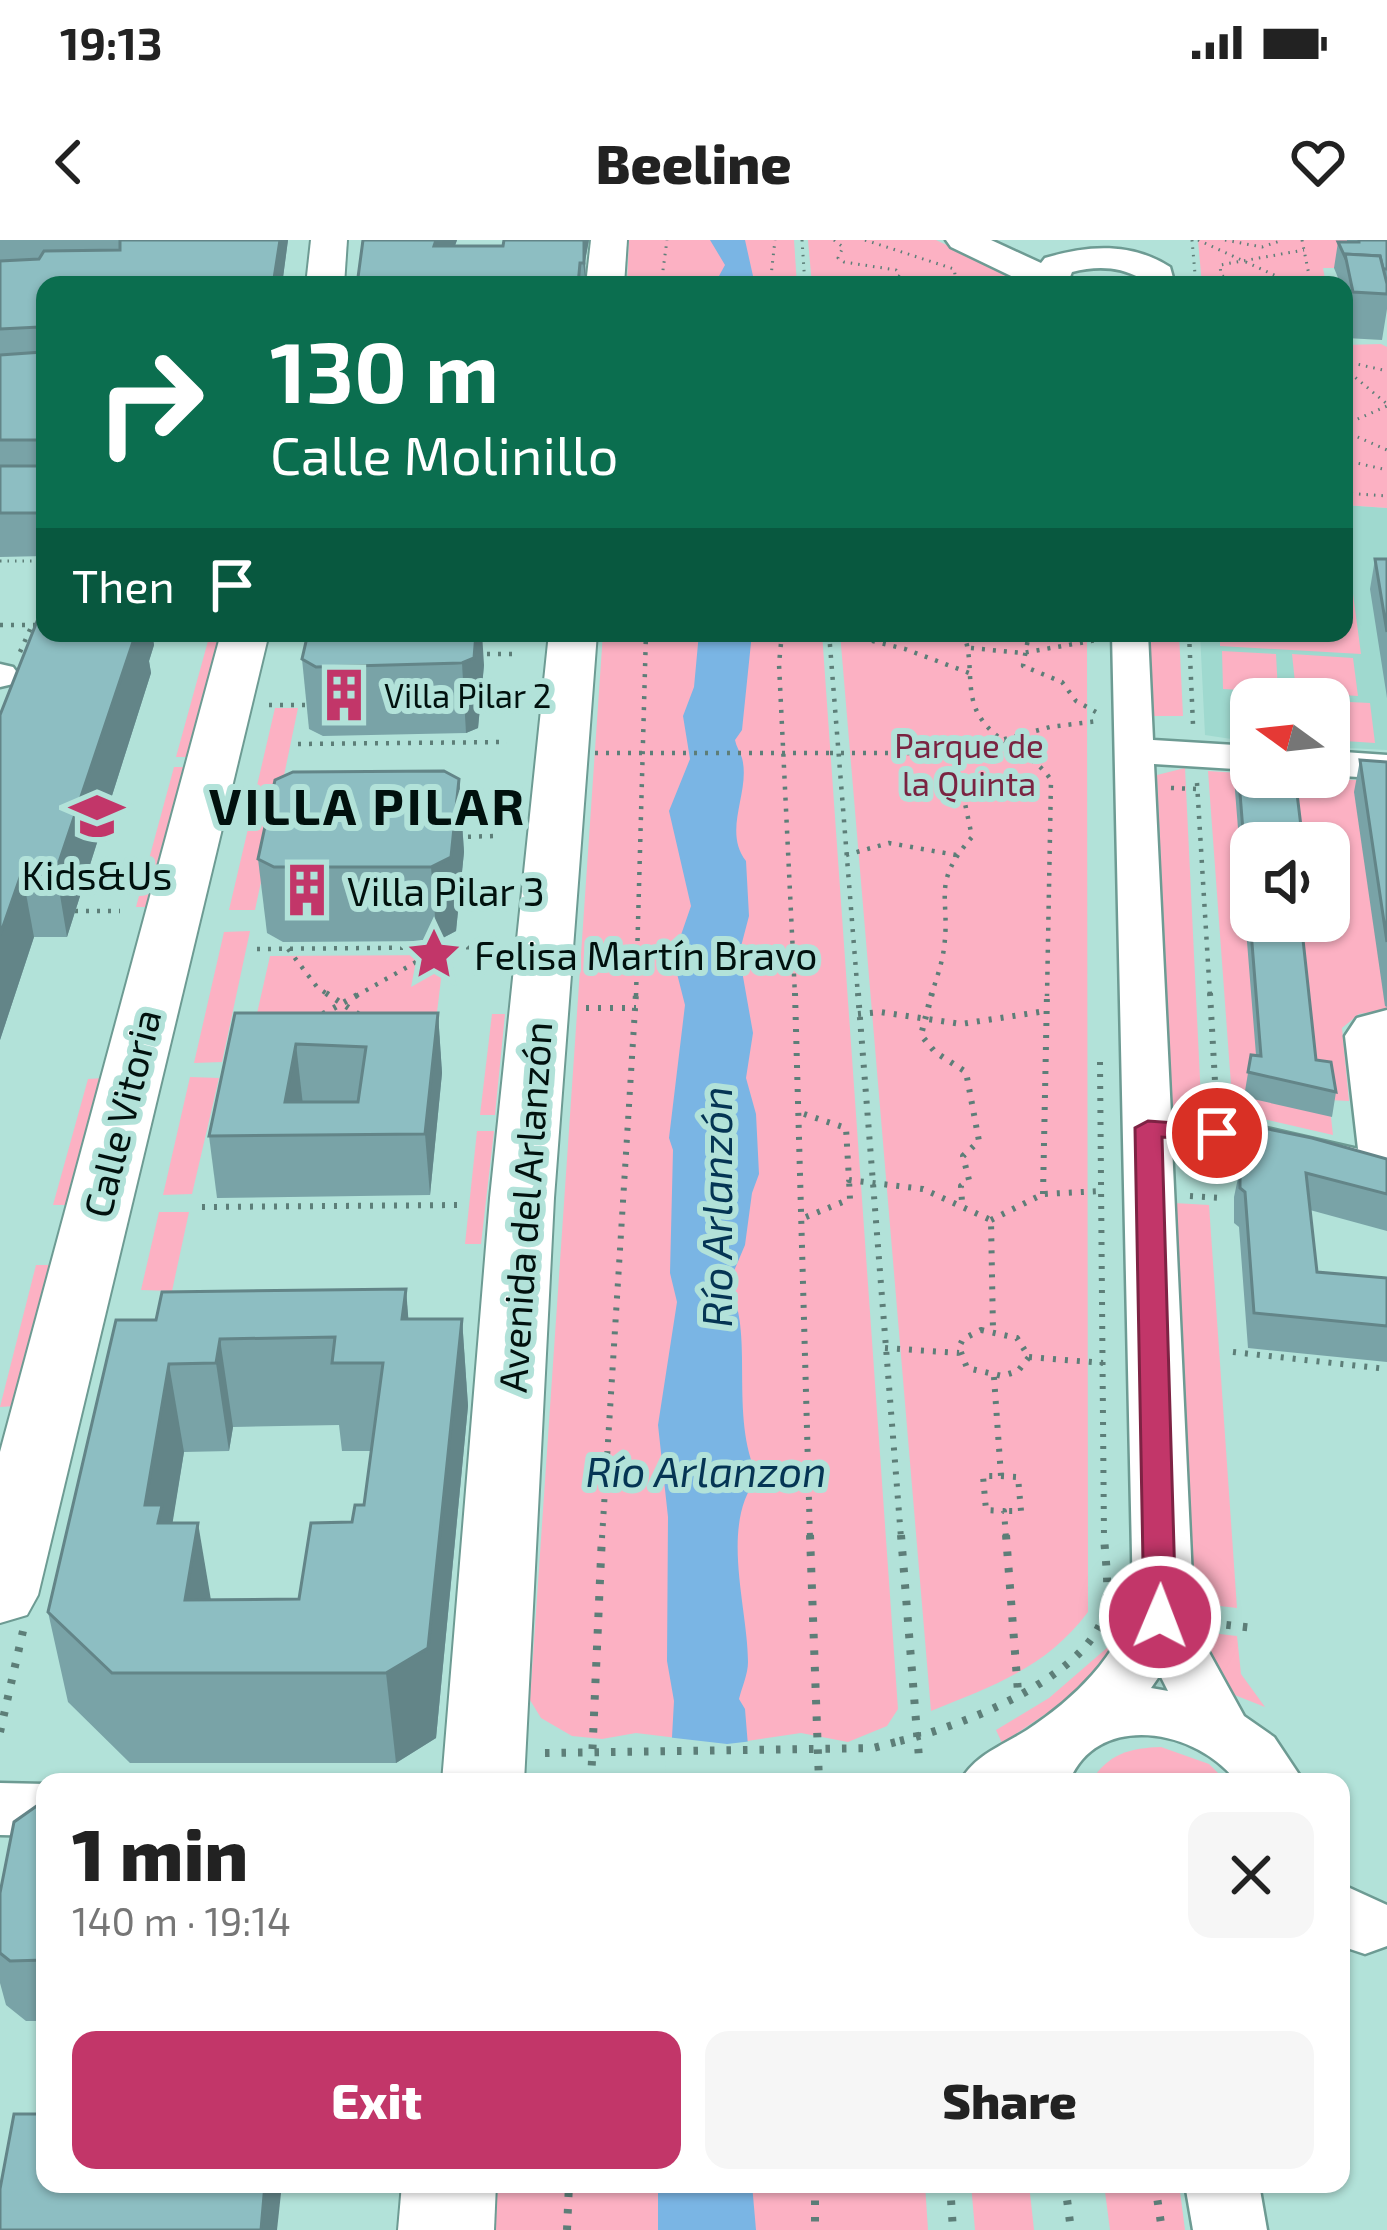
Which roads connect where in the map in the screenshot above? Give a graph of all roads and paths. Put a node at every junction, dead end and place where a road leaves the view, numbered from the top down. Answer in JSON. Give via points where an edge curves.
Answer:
{"nodes":[{"id":1,"x":329,"y":240,"type":"edge"},
{"id":2,"x":609,"y":240,"type":"edge"},
{"id":3,"x":667,"y":240,"type":"edge"},
{"id":4,"x":775,"y":240,"type":"edge"},
{"id":5,"x":802,"y":240,"type":"edge"},
{"id":6,"x":834,"y":240,"type":"edge"},
{"id":7,"x":865,"y":240,"type":"edge"},
{"id":8,"x":1122,"y":240,"type":"edge"},
{"id":9,"x":1195,"y":240,"type":"edge"},
{"id":10,"x":1226,"y":240,"type":"edge"},
{"id":11,"x":1283,"y":240,"type":"edge"},
{"id":12,"x":1303,"y":240,"type":"edge"},
{"id":13,"x":1208,"y":244,"type":"junction"},
{"id":14,"x":978,"y":247,"type":"edge"},
{"id":15,"x":1249,"y":247,"type":"junction"},
{"id":16,"x":1304,"y":250,"type":"junction"},
{"id":17,"x":1236,"y":257,"type":"junction"},
{"id":18,"x":1075,"y":264,"type":"edge"},
{"id":19,"x":326,"y":276,"type":"edge"},
{"id":20,"x":606,"y":276,"type":"edge"},
{"id":21,"x":663,"y":276,"type":"edge"},
{"id":22,"x":771,"y":276,"type":"edge"},
{"id":23,"x":804,"y":276,"type":"edge"},
{"id":24,"x":899,"y":276,"type":"edge"},
{"id":25,"x":955,"y":276,"type":"edge"},
{"id":26,"x":1153,"y":276,"type":"edge"},
{"id":27,"x":1196,"y":276,"type":"edge"},
{"id":28,"x":1226,"y":276,"type":"edge"},
{"id":29,"x":1277,"y":276,"type":"edge"},
{"id":30,"x":1309,"y":276,"type":"edge"},
{"id":31,"x":1353,"y":365,"type":"edge"},
{"id":32,"x":1387,"y":371,"type":"edge"},
{"id":33,"x":1353,"y":375,"type":"edge"},
{"id":34,"x":1357,"y":380,"type":"junction"},
{"id":35,"x":1353,"y":381,"type":"edge"},
{"id":36,"x":1387,"y":405,"type":"edge"},
{"id":37,"x":1353,"y":423,"type":"edge"},
{"id":38,"x":1353,"y":433,"type":"edge"},
{"id":39,"x":1387,"y":450,"type":"edge"},
{"id":40,"x":1353,"y":462,"type":"edge"},
{"id":41,"x":1387,"y":470,"type":"edge"},
{"id":42,"x":1353,"y":494,"type":"edge"},
{"id":43,"x":1387,"y":496,"type":"edge"},
{"id":44,"x":36,"y":561,"type":"edge"},
{"id":45,"x":0,"y":562,"type":"edge"},
{"id":46,"x":32,"y":625,"type":"junction"},
{"id":47,"x":36,"y":625,"type":"edge"},
{"id":48,"x":0,"y":626,"type":"edge"},
{"id":49,"x":26,"y":638,"type":"junction"},
{"id":50,"x":36,"y":638,"type":"edge"},
{"id":51,"x":243,"y":642,"type":"edge"},
{"id":52,"x":572,"y":642,"type":"edge"},
{"id":53,"x":646,"y":642,"type":"edge"},
{"id":54,"x":781,"y":642,"type":"edge"},
{"id":55,"x":829,"y":642,"type":"edge"},
{"id":56,"x":879,"y":642,"type":"edge"},
{"id":57,"x":967,"y":642,"type":"edge"},
{"id":58,"x":1027,"y":642,"type":"edge"},
{"id":59,"x":1075,"y":642,"type":"edge"},
{"id":60,"x":1105,"y":642,"type":"edge"},
{"id":61,"x":1108,"y":642,"type":"edge"},
{"id":62,"x":1189,"y":642,"type":"edge"},
{"id":63,"x":970,"y":648,"type":"junction"},
{"id":64,"x":1022,"y":653,"type":"junction"},
{"id":65,"x":472,"y":654,"type":"edge"},
{"id":66,"x":517,"y":654,"type":"dead end"},
{"id":67,"x":33,"y":655,"type":"edge"},
{"id":68,"x":1096,"y":663,"type":"dead end"},
{"id":69,"x":6,"y":668,"type":"edge"},
{"id":70,"x":973,"y":674,"type":"junction"},
{"id":71,"x":1096,"y":699,"type":"dead end"},
{"id":72,"x":268,"y":705,"type":"dead end"},
{"id":73,"x":306,"y":705,"type":"edge"},
{"id":74,"x":1096,"y":716,"type":"junction"},
{"id":75,"x":1193,"y":731,"type":"dead end"},
{"id":76,"x":1112,"y":738,"type":"junction"},
{"id":77,"x":1001,"y":740,"type":"junction"},
{"id":78,"x":507,"y":742,"type":"dead end"},
{"id":79,"x":298,"y":743,"type":"dead end"},
{"id":80,"x":962,"y":752,"type":"junction"},
{"id":81,"x":595,"y":753,"type":"dead end"},
{"id":82,"x":834,"y":754,"type":"junction"},
{"id":83,"x":1230,"y":755,"type":"edge"},
{"id":84,"x":1350,"y":764,"type":"edge"},
{"id":85,"x":1196,"y":766,"type":"dead end"},
{"id":86,"x":1387,"y":767,"type":"edge"},
{"id":87,"x":245,"y":809,"type":"dead end"},
{"id":88,"x":286,"y":809,"type":"edge"},
{"id":89,"x":496,"y":836,"type":"dead end"},
{"id":90,"x":452,"y":837,"type":"edge"},
{"id":91,"x":956,"y":855,"type":"junction"},
{"id":92,"x":846,"y":856,"type":"junction"},
{"id":93,"x":75,"y":911,"type":"dead end"},
{"id":94,"x":120,"y":911,"type":"dead end"},
{"id":95,"x":486,"y":947,"type":"dead end"},
{"id":96,"x":441,"y":948,"type":"junction"},
{"id":97,"x":257,"y":949,"type":"dead end"},
{"id":98,"x":287,"y":949,"type":"junction"},
{"id":99,"x":341,"y":1005,"type":"junction"},
{"id":100,"x":569,"y":1008,"type":"dead end"},
{"id":101,"x":637,"y":1009,"type":"junction"},
{"id":102,"x":1046,"y":1011,"type":"junction"},
{"id":103,"x":858,"y":1014,"type":"junction"},
{"id":104,"x":315,"y":1018,"type":"edge"},
{"id":105,"x":925,"y":1020,"type":"junction"},
{"id":106,"x":371,"y":1024,"type":"edge"},
{"id":107,"x":1387,"y":1024,"type":"edge"},
{"id":108,"x":1100,"y":1056,"type":"dead end"},
{"id":109,"x":802,"y":1114,"type":"junction"},
{"id":110,"x":1217,"y":1115,"type":"edge"},
{"id":111,"x":1148,"y":1128,"type":"junction"},
{"id":112,"x":1386,"y":1171,"type":"edge"},
{"id":113,"x":849,"y":1180,"type":"junction"},
{"id":114,"x":871,"y":1180,"type":"junction"},
{"id":115,"x":1101,"y":1190,"type":"junction"},
{"id":116,"x":1119,"y":1192,"type":"dead end"},
{"id":117,"x":1043,"y":1194,"type":"junction"},
{"id":118,"x":1171,"y":1195,"type":"dead end"},
{"id":119,"x":1222,"y":1198,"type":"dead end"},
{"id":120,"x":962,"y":1202,"type":"junction"},
{"id":121,"x":459,"y":1204,"type":"dead end"},
{"id":122,"x":202,"y":1207,"type":"dead end"},
{"id":123,"x":806,"y":1217,"type":"junction"},
{"id":124,"x":991,"y":1220,"type":"junction"},
{"id":125,"x":993,"y":1330,"type":"junction"},
{"id":126,"x":884,"y":1348,"type":"junction"},
{"id":127,"x":1233,"y":1352,"type":"dead end"},
{"id":128,"x":959,"y":1353,"type":"junction"},
{"id":129,"x":1029,"y":1357,"type":"junction"},
{"id":130,"x":1103,"y":1363,"type":"junction"},
{"id":131,"x":1387,"y":1369,"type":"edge"},
{"id":132,"x":994,"y":1377,"type":"junction"},
{"id":133,"x":1001,"y":1477,"type":"junction"},
{"id":134,"x":1004,"y":1511,"type":"junction"},
{"id":135,"x":0,"y":1595,"type":"edge"},
{"id":136,"x":1187,"y":1620,"type":"junction"},
{"id":137,"x":1254,"y":1628,"type":"dead end"},
{"id":138,"x":1018,"y":1692,"type":"junction"},
{"id":139,"x":1220,"y":1730,"type":"junction"},
{"id":140,"x":917,"y":1738,"type":"junction"},
{"id":141,"x":1059,"y":1750,"type":"edge"},
{"id":142,"x":544,"y":1753,"type":"dead end"},
{"id":143,"x":919,"y":1758,"type":"dead end"},
{"id":144,"x":484,"y":1773,"type":"edge"},
{"id":145,"x":591,"y":1773,"type":"edge"},
{"id":146,"x":819,"y":1773,"type":"edge"},
{"id":147,"x":1011,"y":1773,"type":"edge"},
{"id":148,"x":1265,"y":1773,"type":"edge"},
{"id":149,"x":0,"y":1809,"type":"edge"},
{"id":150,"x":36,"y":1810,"type":"edge"},
{"id":151,"x":448,"y":2193,"type":"edge"},
{"id":152,"x":569,"y":2193,"type":"edge"},
{"id":153,"x":815,"y":2193,"type":"edge"},
{"id":154,"x":951,"y":2193,"type":"edge"},
{"id":155,"x":1066,"y":2193,"type":"edge"},
{"id":156,"x":1156,"y":2193,"type":"edge"},
{"id":157,"x":1224,"y":2193,"type":"edge"},
{"id":158,"x":446,"y":2230,"type":"edge"},
{"id":159,"x":567,"y":2230,"type":"edge"},
{"id":160,"x":815,"y":2230,"type":"edge"},
{"id":161,"x":953,"y":2230,"type":"edge"},
{"id":162,"x":1071,"y":2230,"type":"edge"},
{"id":163,"x":1162,"y":2230,"type":"edge"},
{"id":164,"x":1230,"y":2230,"type":"edge"}],
"edges":[{"from":1,"to":19,"type":"highway"},
{"from":2,"to":20,"type":"highway"},
{"from":3,"to":21,"type":"path"},
{"from":4,"to":22,"type":"path"},
{"from":5,"to":23,"type":"path"},
{"from":6,"to":24,"type":"path","via":[[844,262]]},
{"from":7,"to":25,"type":"path","via":[[954,269]]},
{"from":8,"to":26,"type":"main road"},
{"from":9,"to":13,"type":"path"},
{"from":9,"to":27,"type":"path"},
{"from":10,"to":13,"type":"path"},
{"from":10,"to":15,"type":"path"},
{"from":11,"to":15,"type":"path"},
{"from":12,"to":16,"type":"path"},
{"from":13,"to":17,"type":"path"},
{"from":14,"to":18,"type":"main road"},
{"from":15,"to":17,"type":"path"},
{"from":16,"to":17,"type":"path"},
{"from":16,"to":30,"type":"path"},
{"from":17,"to":28,"type":"path","via":[[1219,270]]},
{"from":17,"to":29,"type":"path"},
{"from":18,"to":26,"type":"main road","via":[[1120,259]]},
{"from":31,"to":32,"type":"path"},
{"from":33,"to":34,"type":"path"},
{"from":34,"to":35,"type":"path"},
{"from":34,"to":36,"type":"path"},
{"from":36,"to":37,"type":"path"},
{"from":38,"to":39,"type":"path"},
{"from":40,"to":41,"type":"path"},
{"from":42,"to":43,"type":"path"},
{"from":44,"to":45,"type":"path"},
{"from":46,"to":47,"type":"path"},
{"from":46,"to":48,"type":"path"},
{"from":46,"to":49,"type":"path"},
{"from":49,"to":50,"type":"path"},
{"from":49,"to":69,"type":"path"},
{"from":51,"to":135,"type":"highway","name":"Calle Vitoria"},
{"from":52,"to":144,"type":"highway","name":"Avenida del Arlanzón","via":[[522,1198]]},
{"from":53,"to":101,"type":"path"},
{"from":54,"to":109,"type":"path"},
{"from":55,"to":82,"type":"path"},
{"from":56,"to":70,"type":"path"},
{"from":57,"to":63,"type":"path"},
{"from":58,"to":64,"type":"path"},
{"from":59,"to":64,"type":"path"},
{"from":60,"to":68,"type":"path"},
{"from":61,"to":76,"type":"street"},
{"from":62,"to":75,"type":"path"},
{"from":63,"to":64,"type":"path"},
{"from":63,"to":70,"type":"path"},
{"from":64,"to":74,"type":"path","via":[[1023,666],[1052,674]]},
{"from":65,"to":66,"type":"path"},
{"from":67,"to":69,"type":"path"},
{"from":70,"to":77,"type":"path","via":[[975,709]]},
{"from":71,"to":74,"type":"path"},
{"from":72,"to":73,"type":"path"},
{"from":74,"to":76,"type":"path"},
{"from":74,"to":76,"type":"path"},
{"from":74,"to":77,"type":"path"},
{"from":76,"to":83,"type":"street"},
{"from":76,"to":111,"type":"street"},
{"from":77,"to":80,"type":"path"},
{"from":77,"to":102,"type":"path","via":[[1043,764],[1052,780]]},
{"from":78,"to":79,"type":"path"},
{"from":80,"to":82,"type":"path"},
{"from":80,"to":91,"type":"path","via":[[957,765],[972,837]]},
{"from":81,"to":82,"type":"path","bridge":true},
{"from":82,"to":92,"type":"path"},
{"from":84,"to":86,"type":"street"},
{"from":85,"to":110,"type":"path"},
{"from":87,"to":88,"type":"path"},
{"from":89,"to":90,"type":"path"},
{"from":91,"to":92,"type":"path","via":[[889,843]]},
{"from":91,"to":105,"type":"path","via":[[941,892],[945,945]]},
{"from":92,"to":103,"type":"path"},
{"from":93,"to":94,"type":"path"},
{"from":95,"to":96,"type":"path"},
{"from":96,"to":98,"type":"path"},
{"from":96,"to":99,"type":"path"},
{"from":97,"to":98,"type":"path"},
{"from":98,"to":99,"type":"path"},
{"from":99,"to":104,"type":"path"},
{"from":99,"to":106,"type":"path"},
{"from":100,"to":101,"type":"path"},
{"from":101,"to":145,"type":"path"},
{"from":102,"to":105,"type":"path","via":[[975,1023]]},
{"from":102,"to":117,"type":"path"},
{"from":103,"to":105,"type":"path"},
{"from":103,"to":114,"type":"path"},
{"from":105,"to":120,"type":"path","via":[[921,1035],[966,1072],[974,1111],[979,1141],[963,1156],[969,1180]]},
{"from":107,"to":112,"type":"street","via":[[1368,1036]]},
{"from":108,"to":115,"type":"path"},
{"from":109,"to":113,"type":"path","via":[[846,1128]]},
{"from":109,"to":123,"type":"path"},
{"from":111,"to":112,"type":"street","via":[[1231,1135]]},
{"from":111,"to":136,"type":"street"},
{"from":113,"to":114,"type":"path"},
{"from":113,"to":123,"type":"path","via":[[850,1199]]},
{"from":114,"to":120,"type":"path","via":[[934,1189]]},
{"from":114,"to":126,"type":"path"},
{"from":115,"to":116,"type":"path"},
{"from":115,"to":117,"type":"path"},
{"from":115,"to":130,"type":"path"},
{"from":117,"to":124,"type":"path"},
{"from":118,"to":119,"type":"path"},
{"from":120,"to":124,"type":"path"},
{"from":121,"to":122,"type":"path"},
{"from":123,"to":146,"type":"path"},
{"from":124,"to":125,"type":"path"},
{"from":125,"to":128,"type":"path","via":[[963,1339]]},
{"from":125,"to":129,"type":"path","via":[[1016,1336]]},
{"from":126,"to":128,"type":"path"},
{"from":126,"to":140,"type":"path"},
{"from":127,"to":131,"type":"path"},
{"from":128,"to":132,"type":"path","via":[[968,1368]]},
{"from":129,"to":130,"type":"path"},
{"from":129,"to":132,"type":"path","via":[[1018,1371]]},
{"from":130,"to":138,"type":"path","via":[[1105,1611],[1086,1644]]},
{"from":132,"to":133,"type":"path"},
{"from":133,"to":134,"type":"path","via":[[1018,1477],[1021,1511]]},
{"from":133,"to":134,"type":"path","via":[[983,1476],[986,1510]]},
{"from":134,"to":138,"type":"path"},
{"from":136,"to":137,"type":"path"},
{"from":136,"to":139,"type":"street"},
{"from":136,"to":141,"type":"street","via":[[1135,1663]]},
{"from":138,"to":140,"type":"path"},
{"from":139,"to":141,"type":"street","via":[[1186,1716],[1116,1712]]},
{"from":139,"to":148,"type":"street"},
{"from":140,"to":142,"type":"path","bridge":true,"via":[[873,1748]]},
{"from":140,"to":143,"type":"path"},
{"from":141,"to":147,"type":"street"},
{"from":149,"to":150,"type":"street"},
{"from":151,"to":158,"type":"highway"},
{"from":152,"to":159,"type":"path"},
{"from":153,"to":160,"type":"path"},
{"from":154,"to":161,"type":"path"},
{"from":155,"to":162,"type":"path"},
{"from":156,"to":163,"type":"path"},
{"from":157,"to":164,"type":"street"}]}
